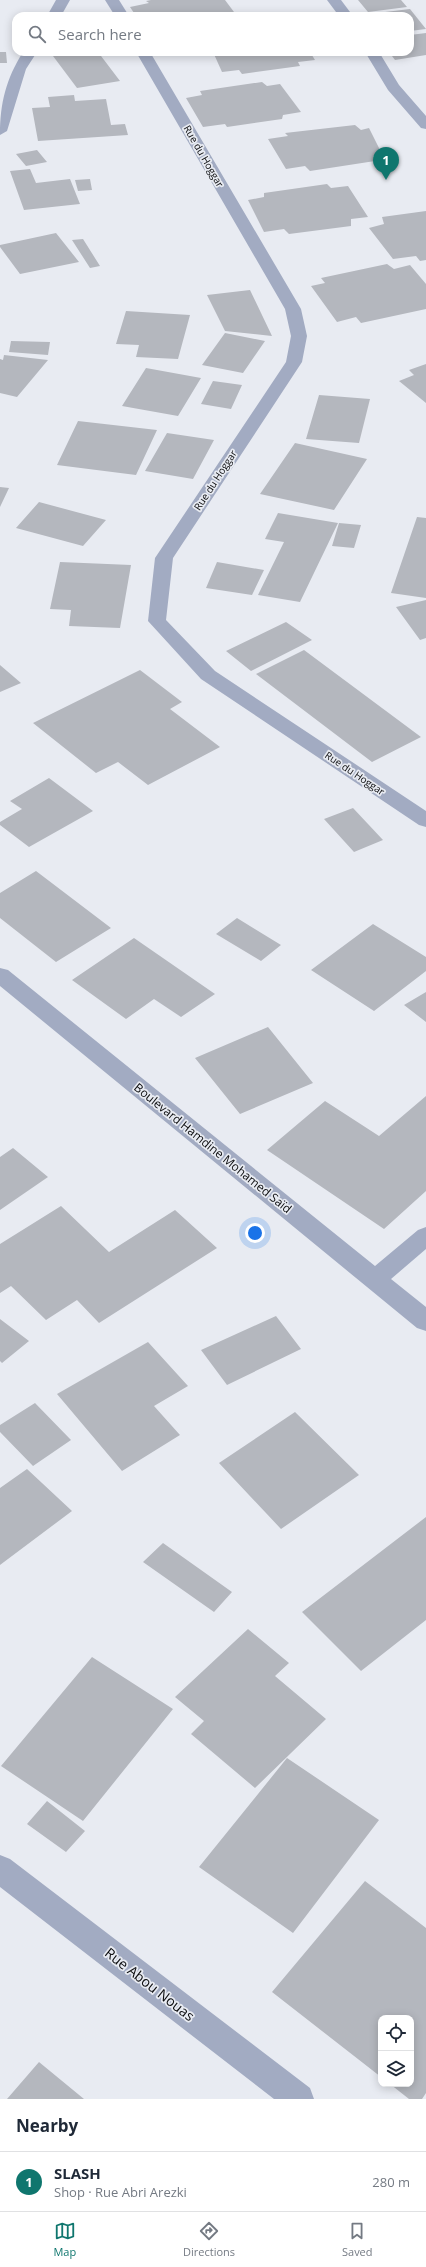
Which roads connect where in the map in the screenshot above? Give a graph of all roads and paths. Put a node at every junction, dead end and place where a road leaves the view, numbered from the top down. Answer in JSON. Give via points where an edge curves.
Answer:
{"nodes":[{"id":1,"x":63,"y":0,"type":"edge"},
{"id":2,"x":112,"y":0,"type":"edge"},
{"id":3,"x":334,"y":0,"type":"edge"},
{"id":4,"x":56,"y":12,"type":"edge"},
{"id":5,"x":120,"y":12,"type":"edge"},
{"id":6,"x":343,"y":12,"type":"edge"},
{"id":7,"x":27,"y":56,"type":"edge"},
{"id":8,"x":145,"y":56,"type":"edge"},
{"id":9,"x":375,"y":56,"type":"edge"},
{"id":10,"x":426,"y":125,"type":"edge"},
{"id":11,"x":0,"y":131,"type":"edge"},
{"id":12,"x":426,"y":820,"type":"edge"},
{"id":13,"x":0,"y":975,"type":"edge"},
{"id":14,"x":426,"y":1236,"type":"edge"},
{"id":15,"x":374,"y":1279,"type":"junction"},
{"id":16,"x":426,"y":1321,"type":"edge"},
{"id":17,"x":0,"y":1869,"type":"edge"},
{"id":18,"x":299,"y":2099,"type":"edge"}],
"edges":[{"from":1,"to":4,"type":"street"},
{"from":2,"to":5,"type":"street"},
{"from":3,"to":6,"type":"street"},
{"from":7,"to":11,"type":"street","via":[[19,69]]},
{"from":8,"to":12,"type":"street","name":"Rue du Hoggar","via":[[293,309],[299,336],[294,362],[164,558],[157,621],[208,675]]},
{"from":9,"to":10,"type":"street","via":[[394,87]]},
{"from":13,"to":15,"type":"street","name":"Boulevard Hamdine Mohamed Saïd"},
{"from":14,"to":15,"type":"street"},
{"from":15,"to":16,"type":"street","name":"Boulevard Hamdine Mohamed Saïd"},
{"from":17,"to":18,"type":"street","name":"Rue Abou Nouas"}]}
